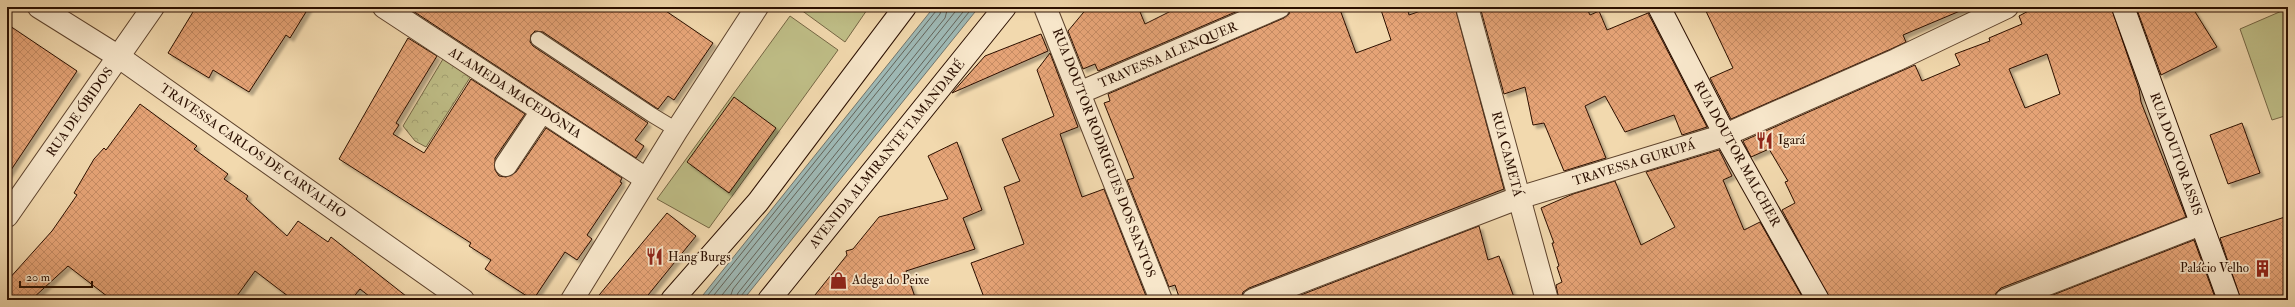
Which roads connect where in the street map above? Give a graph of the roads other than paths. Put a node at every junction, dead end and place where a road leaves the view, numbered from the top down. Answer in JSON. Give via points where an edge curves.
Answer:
{"nodes":[{"id":1,"x":39,"y":7,"type":"edge"},
{"id":2,"x":153,"y":7,"type":"edge"},
{"id":3,"x":384,"y":7,"type":"edge"},
{"id":4,"x":904,"y":7,"type":"edge"},
{"id":5,"x":1005,"y":7,"type":"edge"},
{"id":6,"x":1045,"y":7,"type":"edge"},
{"id":7,"x":1278,"y":7,"type":"edge"},
{"id":8,"x":1467,"y":7,"type":"edge"},
{"id":9,"x":1659,"y":7,"type":"edge"},
{"id":10,"x":2008,"y":7,"type":"edge"},
{"id":11,"x":2123,"y":7,"type":"edge"},
{"id":12,"x":749,"y":10,"type":"edge"},
{"id":13,"x":538,"y":39,"type":"dead end"},
{"id":14,"x":119,"y":57,"type":"junction"},
{"id":15,"x":1079,"y":93,"type":"junction"},
{"id":16,"x":542,"y":111,"type":"junction"},
{"id":17,"x":677,"y":130,"type":"junction"},
{"id":18,"x":1726,"y":135,"type":"junction"},
{"id":19,"x":506,"y":165,"type":"dead end"},
{"id":20,"x":646,"y":179,"type":"junction"},
{"id":21,"x":1518,"y":198,"type":"junction"},
{"id":22,"x":7,"y":216,"type":"edge"},
{"id":23,"x":2201,"y":224,"type":"junction"},
{"id":24,"x":463,"y":300,"type":"edge"},
{"id":25,"x":572,"y":300,"type":"edge"},
{"id":26,"x":672,"y":300,"type":"edge"},
{"id":27,"x":769,"y":300,"type":"edge"},
{"id":28,"x":1161,"y":300,"type":"edge"},
{"id":29,"x":1253,"y":300,"type":"edge"},
{"id":30,"x":1547,"y":300,"type":"edge"},
{"id":31,"x":1818,"y":300,"type":"edge"},
{"id":32,"x":2006,"y":300,"type":"edge"},
{"id":33,"x":2230,"y":300,"type":"edge"}],
"edges":[{"from":1,"to":14,"type":"street","name":"TRAVESSA CARLOS DE CARVALHO"},
{"from":2,"to":14,"type":"street","name":"RUA DE ÓBIDOS"},
{"from":3,"to":16,"type":"street","name":"ALAMEDA MACEDÔNIA"},
{"from":4,"to":26,"type":"street","via":[[758,202]]},
{"from":5,"to":27,"type":"street","name":"AVENIDA ALMIRANTE TAMANDARÉ"},
{"from":6,"to":15,"type":"street","name":"RUA DOUTOR RODRIGUES DOS SANTOS"},
{"from":7,"to":15,"type":"street","name":"TRAVESSA ALENQUER"},
{"from":8,"to":21,"type":"street","name":"RUA CAMETÁ"},
{"from":9,"to":18,"type":"street","name":"RUA DOUTOR MALCHER"},
{"from":10,"to":18,"type":"street","name":"TRAVESSA GURUPÁ"},
{"from":11,"to":23,"type":"street","name":"RUA DOUTOR ASSIS"},
{"from":12,"to":17,"type":"street"},
{"from":13,"to":17,"type":"lane"},
{"from":14,"to":22,"type":"street","name":"RUA DE ÓBIDOS"},
{"from":14,"to":24,"type":"street","name":"TRAVESSA CARLOS DE CARVALHO"},
{"from":15,"to":28,"type":"street","name":"RUA DOUTOR RODRIGUES DOS SANTOS"},
{"from":16,"to":19,"type":"street"},
{"from":16,"to":20,"type":"street","name":"ALAMEDA MACEDÔNIA"},
{"from":17,"to":20,"type":"street"},
{"from":18,"to":21,"type":"street","name":"TRAVESSA GURUPÁ"},
{"from":18,"to":31,"type":"street","name":"RUA DOUTOR MALCHER"},
{"from":20,"to":25,"type":"street"},
{"from":21,"to":29,"type":"street","name":"TRAVESSA GURUPÁ"},
{"from":21,"to":30,"type":"street","name":"RUA CAMETÁ"},
{"from":23,"to":32,"type":"street"},
{"from":23,"to":33,"type":"street","name":"RUA DOUTOR ASSIS"}]}
